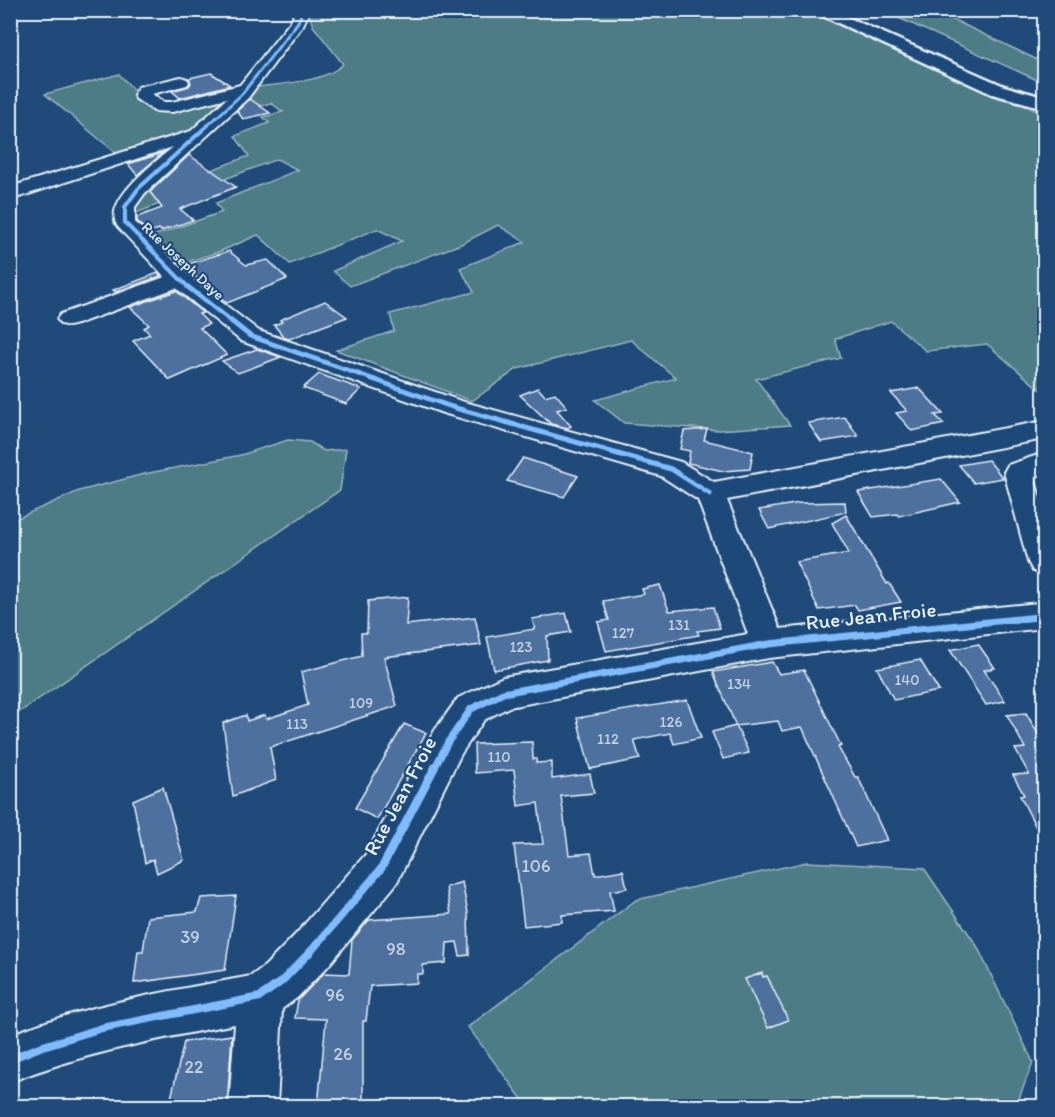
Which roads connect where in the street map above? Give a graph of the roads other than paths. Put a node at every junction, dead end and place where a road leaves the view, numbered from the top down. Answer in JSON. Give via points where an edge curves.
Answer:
{"nodes":[{"id":1,"x":303,"y":10,"type":"edge"},
{"id":2,"x":817,"y":10,"type":"edge"},
{"id":3,"x":843,"y":10,"type":"edge"},
{"id":4,"x":1013,"y":78,"type":"dead end"},
{"id":5,"x":181,"y":82,"type":"dead end"},
{"id":6,"x":246,"y":89,"type":"junction"},
{"id":7,"x":1042,"y":99,"type":"edge"},
{"id":8,"x":201,"y":132,"type":"junction"},
{"id":9,"x":10,"y":194,"type":"edge"},
{"id":10,"x":180,"y":279,"type":"junction"},
{"id":11,"x":69,"y":318,"type":"dead end"},
{"id":12,"x":1044,"y":430,"type":"edge"},
{"id":13,"x":1044,"y":463,"type":"edge"},
{"id":14,"x":710,"y":494,"type":"junction"},
{"id":15,"x":1044,"y":562,"type":"edge"},
{"id":16,"x":1042,"y":620,"type":"edge"},
{"id":17,"x":769,"y":644,"type":"junction"},
{"id":18,"x":260,"y":997,"type":"junction"},
{"id":19,"x":10,"y":1059,"type":"edge"},
{"id":20,"x":253,"y":1107,"type":"edge"}],
"edges":[{"from":1,"to":6,"type":"street","name":"Rue Joseph Daye"},
{"from":2,"to":7,"type":"highway","via":[[998,90]]},
{"from":3,"to":7,"type":"highway"},
{"from":4,"to":7,"type":"highway"},
{"from":5,"to":6,"type":"street","via":[[144,91],[142,95],[160,107],[172,107]]},
{"from":6,"to":8,"type":"street","name":"Rue Joseph Daye"},
{"from":8,"to":9,"type":"street"},
{"from":8,"to":10,"type":"street","name":"Rue Joseph Daye","via":[[138,189],[125,207],[125,223]]},
{"from":10,"to":11,"type":"street"},
{"from":10,"to":14,"type":"street","name":"Rue Joseph Daye","via":[[250,336],[452,407],[671,470]]},
{"from":12,"to":14,"type":"street"},
{"from":13,"to":15,"type":"street","via":[[1018,472]]},
{"from":14,"to":17,"type":"street"},
{"from":16,"to":17,"type":"street","name":"Rue Jean Froie"},
{"from":17,"to":18,"type":"street","name":"Rue Jean Froie","via":[[503,693],[471,709],[448,742],[381,869],[312,950]]},
{"from":18,"to":19,"type":"street","name":"Rue Jean Froie","via":[[92,1030],[46,1043]]},
{"from":18,"to":20,"type":"street"}]}
